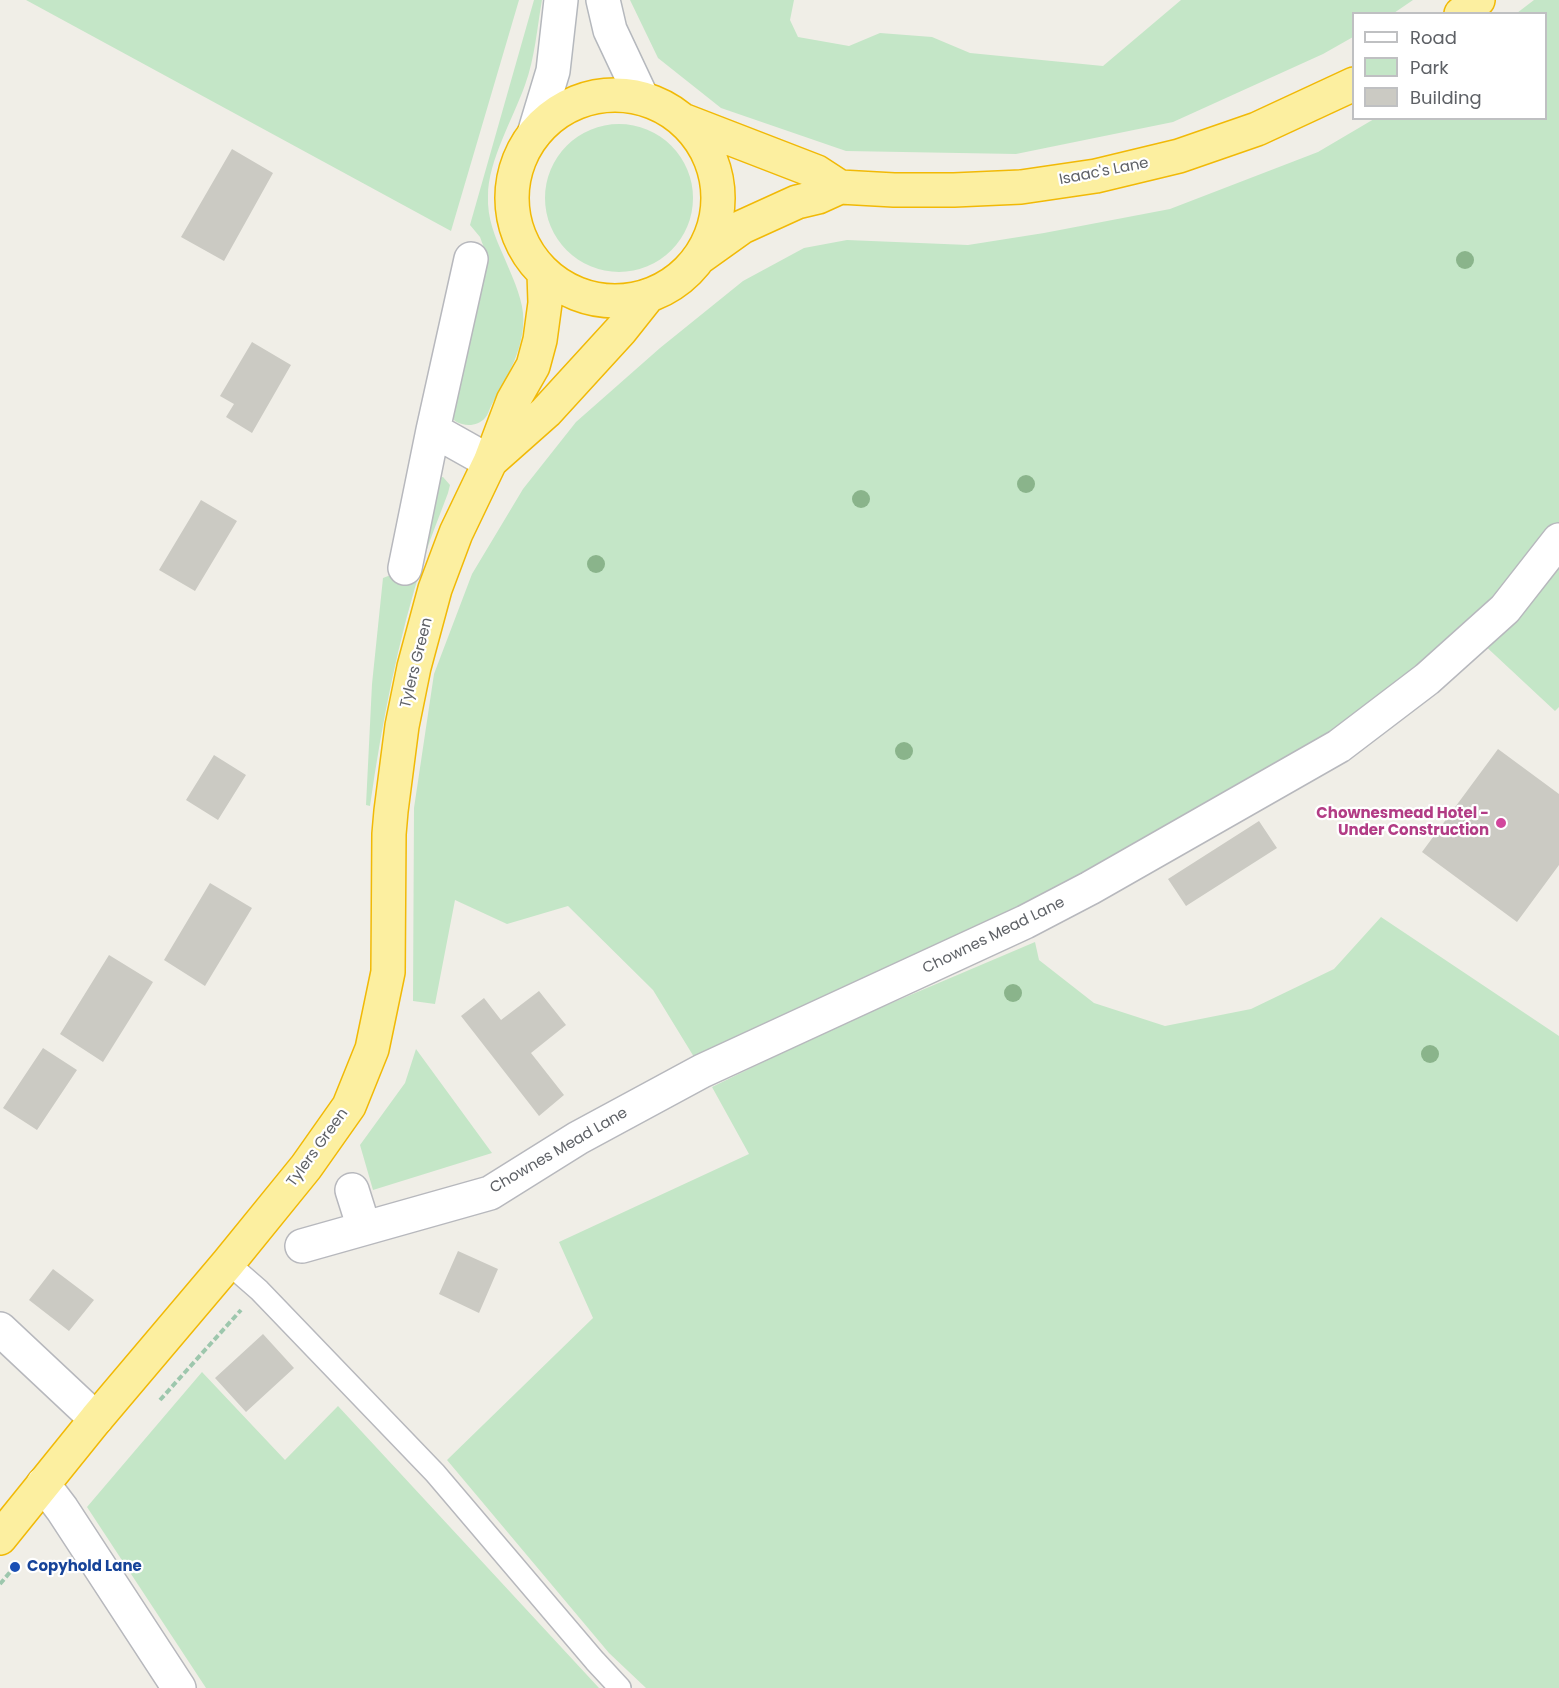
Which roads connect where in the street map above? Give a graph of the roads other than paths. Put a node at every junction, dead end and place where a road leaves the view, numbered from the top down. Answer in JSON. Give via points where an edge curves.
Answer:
{"nodes":[{"id":1,"x":561,"y":0,"type":"edge"},
{"id":2,"x":603,"y":0,"type":"edge"},
{"id":3,"x":1478,"y":0,"type":"edge"},
{"id":4,"x":1463,"y":12,"type":"edge"},
{"id":5,"x":1352,"y":84,"type":"edge"},
{"id":6,"x":642,"y":98,"type":"junction"},
{"id":7,"x":683,"y":121,"type":"junction"},
{"id":8,"x":534,"y":134,"type":"junction"},
{"id":9,"x":840,"y":187,"type":"junction"},
{"id":10,"x":700,"y":257,"type":"junction"},
{"id":11,"x":471,"y":259,"type":"dead end"},
{"id":12,"x":544,"y":273,"type":"junction"},
{"id":13,"x":648,"y":296,"type":"junction"},
{"id":14,"x":433,"y":430,"type":"junction"},
{"id":15,"x":490,"y":462,"type":"junction"},
{"id":16,"x":1559,"y":540,"type":"edge"},
{"id":17,"x":405,"y":568,"type":"dead end"},
{"id":18,"x":352,"y":1190,"type":"dead end"},
{"id":19,"x":364,"y":1227,"type":"junction"},
{"id":20,"x":302,"y":1246,"type":"dead end"},
{"id":21,"x":228,"y":1263,"type":"junction"},
{"id":22,"x":0,"y":1329,"type":"edge"},
{"id":23,"x":96,"y":1419,"type":"junction"},
{"id":24,"x":43,"y":1484,"type":"junction"},
{"id":25,"x":0,"y":1538,"type":"edge"},
{"id":26,"x":178,"y":1688,"type":"edge"},
{"id":27,"x":620,"y":1688,"type":"edge"}],
"edges":[{"from":1,"to":8,"type":"street","via":[[553,71]]},
{"from":2,"to":6,"type":"street","via":[[610,30]]},
{"from":3,"to":4,"type":"highway"},
{"from":5,"to":9,"type":"highway","name":"Isaac's Lane","via":[[1257,129],[1179,156],[1096,176],[1022,187],[954,190]]},
{"from":6,"to":7,"type":"highway"},
{"from":6,"to":8,"type":"highway","via":[[612,95],[582,100],[556,114]]},
{"from":7,"to":9,"type":"highway","name":"Isaac's Lane","via":[[818,172]]},
{"from":7,"to":10,"type":"highway","via":[[703,143],[714,171],[718,201],[713,230]]},
{"from":8,"to":12,"type":"highway","via":[[519,161],[512,190],[514,221],[525,249]]},
{"from":9,"to":10,"type":"highway","name":"Isaac's Lane","via":[[742,227]]},
{"from":10,"to":13,"type":"highway","via":[[685,274]]},
{"from":11,"to":14,"type":"street"},
{"from":12,"to":13,"type":"highway","via":[[567,289],[593,299],[620,301]]},
{"from":12,"to":15,"type":"highway","name":"Tylers Green","via":[[545,303],[538,349]]},
{"from":13,"to":15,"type":"highway","name":"Tylers Green","via":[[546,412]]},
{"from":14,"to":15,"type":"street"},
{"from":14,"to":17,"type":"street"},
{"from":15,"to":21,"type":"highway","name":"Tylers Green","via":[[435,589],[402,726],[389,834],[388,972],[372,1049],[349,1106],[306,1167]]},
{"from":16,"to":19,"type":"street","name":"Chownes Mead Lane","via":[[1505,609],[1427,679],[1339,746],[1090,888],[702,1071],[578,1138],[490,1193]]},
{"from":18,"to":19,"type":"street"},
{"from":19,"to":20,"type":"street","name":"Chownes Mead Lane"},
{"from":21,"to":23,"type":"highway","name":"Tylers Green"},
{"from":21,"to":27,"type":"lane","via":[[259,1290],[435,1473]]},
{"from":22,"to":23,"type":"street"},
{"from":23,"to":24,"type":"highway","name":"Tylers Green"},
{"from":24,"to":25,"type":"highway","name":"Tylers Green"},
{"from":24,"to":26,"type":"street"}]}
